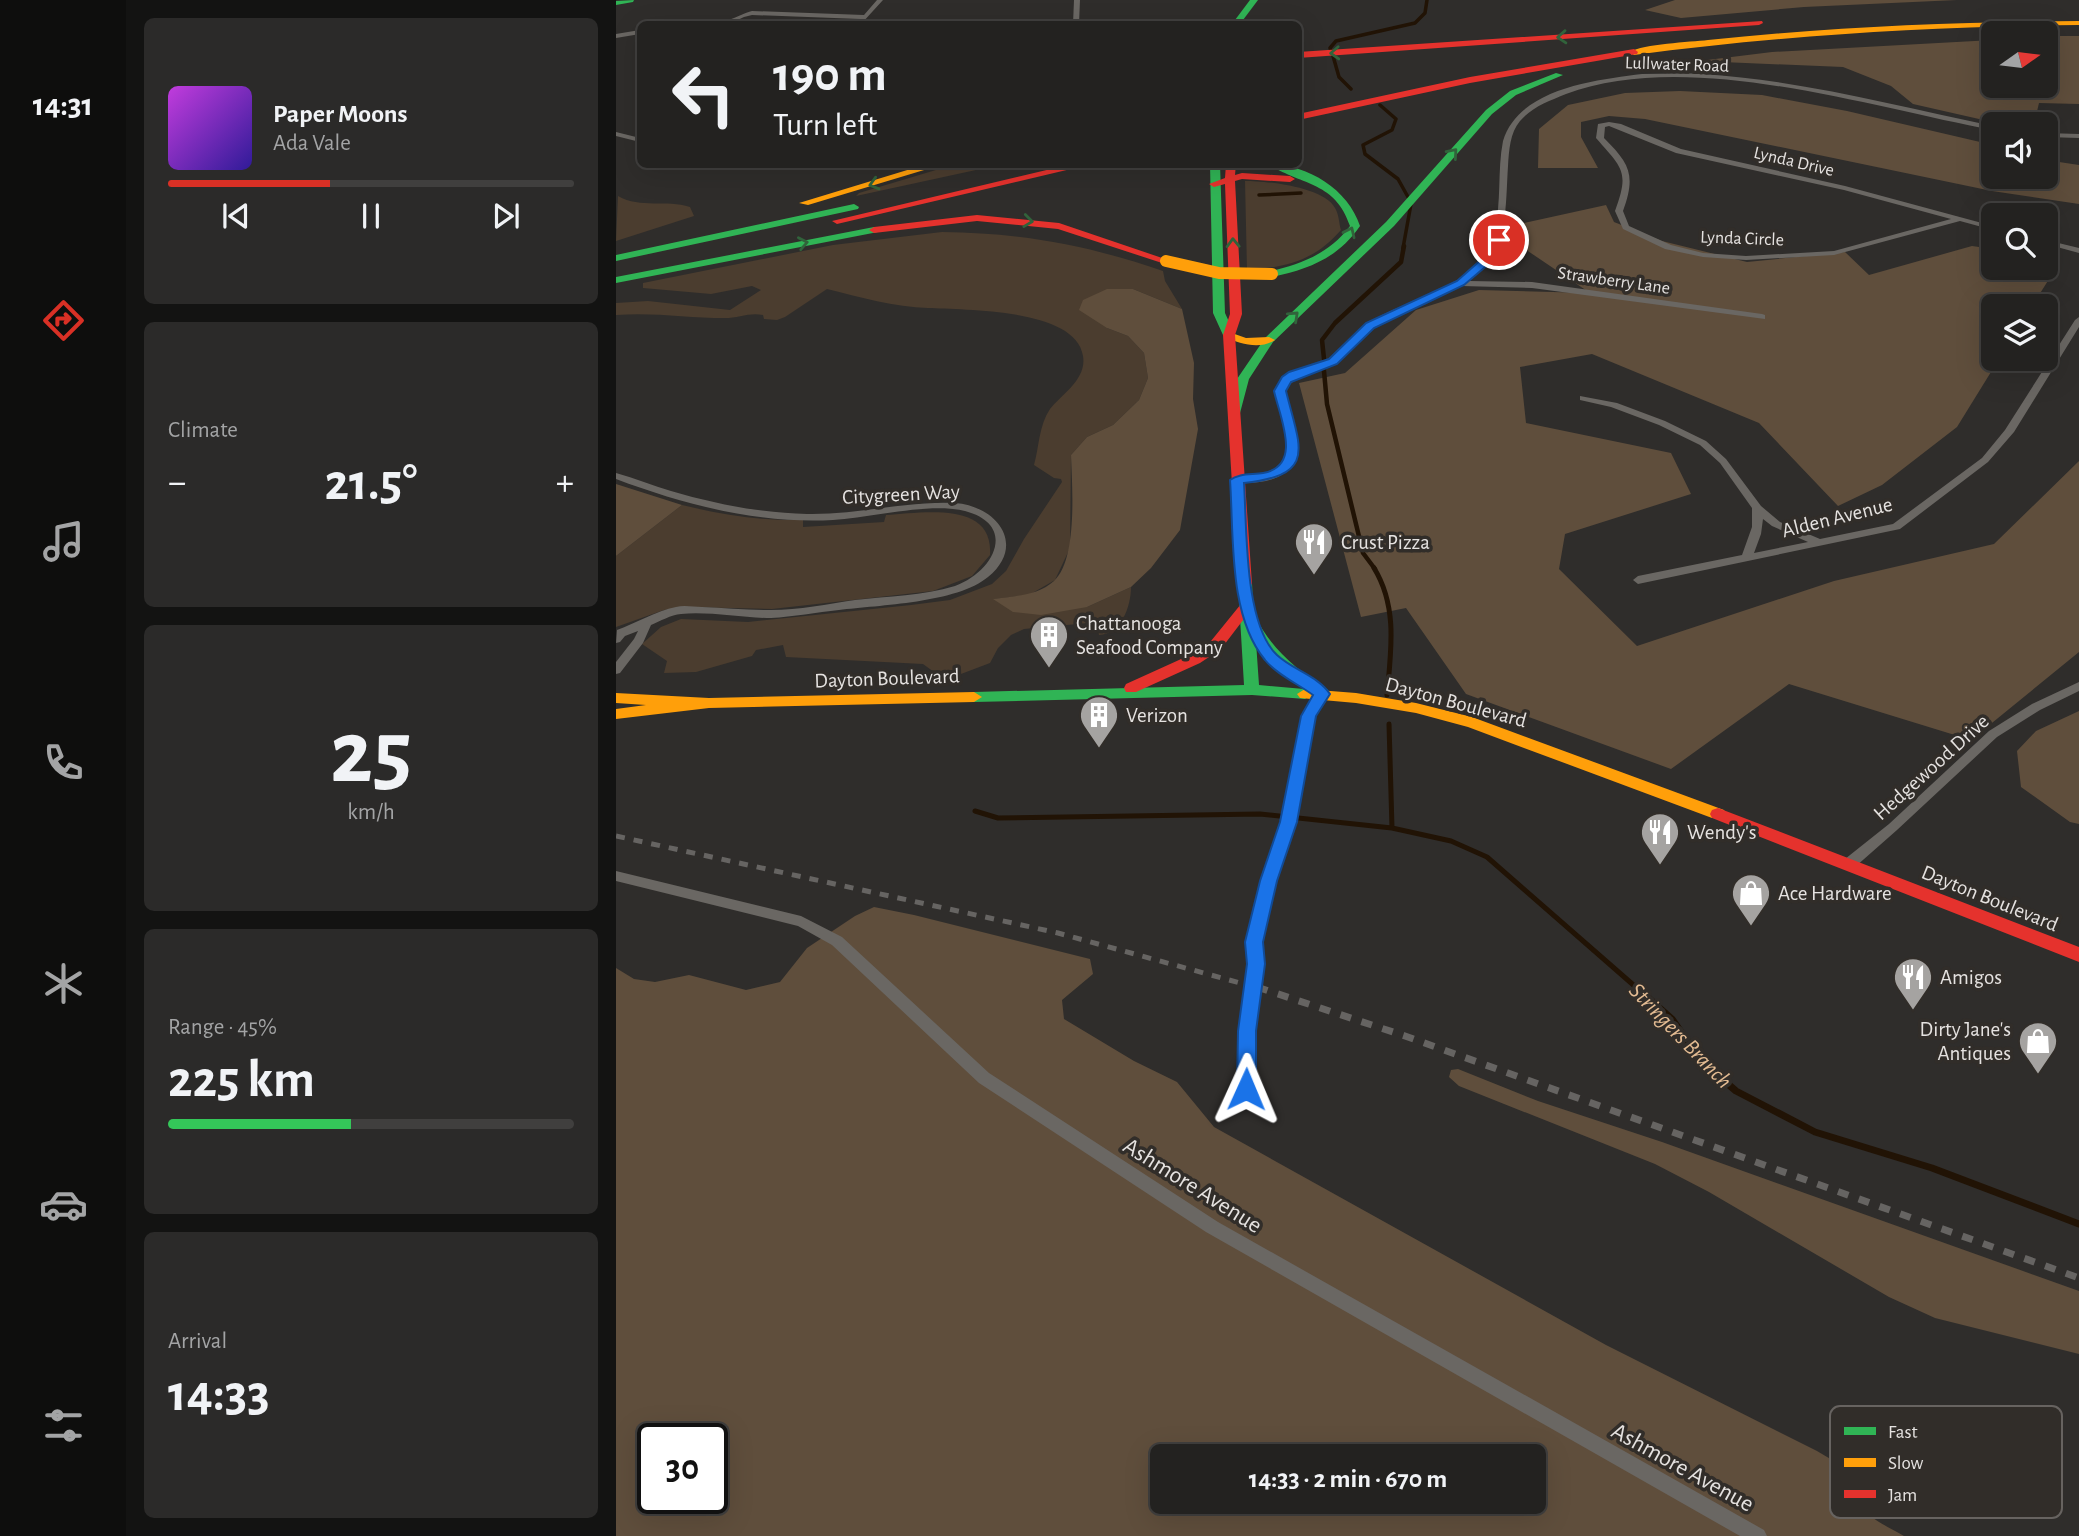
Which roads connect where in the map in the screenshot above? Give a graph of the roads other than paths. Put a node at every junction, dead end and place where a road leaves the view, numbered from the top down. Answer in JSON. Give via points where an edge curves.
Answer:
{"nodes":[{"id":1,"x":630,"y":0,"type":"edge"},
{"id":2,"x":880,"y":0,"type":"edge"},
{"id":3,"x":1077,"y":0,"type":"edge"},
{"id":4,"x":1254,"y":0,"type":"edge"},
{"id":5,"x":616,"y":3,"type":"edge"},
{"id":6,"x":2079,"y":11,"type":"edge"},
{"id":7,"x":865,"y":17,"type":"junction"},
{"id":8,"x":731,"y":21,"type":"edge"},
{"id":9,"x":862,"y":21,"type":"edge"},
{"id":10,"x":1076,"y":21,"type":"edge"},
{"id":11,"x":1238,"y":21,"type":"edge"},
{"id":12,"x":2079,"y":23,"type":"edge"},
{"id":13,"x":1776,"y":24,"type":"junction"},
{"id":14,"x":637,"y":32,"type":"edge"},
{"id":15,"x":616,"y":36,"type":"edge"},
{"id":16,"x":1689,"y":44,"type":"junction"},
{"id":17,"x":1302,"y":55,"type":"edge"},
{"id":18,"x":1302,"y":104,"type":"edge"},
{"id":19,"x":1302,"y":116,"type":"edge"},
{"id":20,"x":1981,"y":125,"type":"edge"},
{"id":21,"x":616,"y":134,"type":"edge"},
{"id":22,"x":2058,"y":135,"type":"edge"},
{"id":23,"x":2079,"y":136,"type":"edge"},
{"id":24,"x":1600,"y":138,"type":"joint"},
{"id":25,"x":637,"y":139,"type":"edge"},
{"id":26,"x":925,"y":168,"type":"edge"},
{"id":27,"x":1020,"y":168,"type":"edge"},
{"id":28,"x":1069,"y":168,"type":"edge"},
{"id":29,"x":1215,"y":168,"type":"edge"},
{"id":30,"x":1282,"y":168,"type":"edge"},
{"id":31,"x":1230,"y":171,"type":"edge"},
{"id":32,"x":1214,"y":184,"type":"junction"},
{"id":33,"x":1318,"y":184,"type":"junction"},
{"id":34,"x":1960,"y":219,"type":"junction"},
{"id":35,"x":1981,"y":225,"type":"edge"},
{"id":36,"x":2058,"y":245,"type":"edge"},
{"id":37,"x":2079,"y":251,"type":"edge"},
{"id":38,"x":616,"y":256,"type":"edge"},
{"id":39,"x":616,"y":271,"type":"edge"},
{"id":40,"x":616,"y":280,"type":"edge"},
{"id":41,"x":1461,"y":283,"type":"junction"},
{"id":42,"x":1762,"y":317,"type":"dead end"},
{"id":43,"x":2079,"y":320,"type":"edge"},
{"id":44,"x":1229,"y":335,"type":"junction"},
{"id":45,"x":1269,"y":340,"type":"junction"},
{"id":46,"x":1583,"y":398,"type":"dead end"},
{"id":47,"x":1234,"y":413,"type":"junction"},
{"id":48,"x":616,"y":476,"type":"edge"},
{"id":49,"x":1237,"y":480,"type":"junction"},
{"id":50,"x":1757,"y":508,"type":"junction"},
{"id":51,"x":1821,"y":543,"type":"junction"},
{"id":52,"x":1746,"y":558,"type":"junction"},
{"id":53,"x":1638,"y":580,"type":"dead end"},
{"id":54,"x":1246,"y":607,"type":"junction"},
{"id":55,"x":646,"y":622,"type":"junction"},
{"id":56,"x":616,"y":639,"type":"edge"},
{"id":57,"x":616,"y":670,"type":"edge"},
{"id":58,"x":2079,"y":686,"type":"edge"},
{"id":59,"x":1252,"y":690,"type":"junction"},
{"id":60,"x":1122,"y":692,"type":"junction"},
{"id":61,"x":1322,"y":694,"type":"junction"},
{"id":62,"x":616,"y":698,"type":"edge"},
{"id":63,"x":709,"y":703,"type":"junction"},
{"id":64,"x":616,"y":713,"type":"edge"},
{"id":65,"x":1850,"y":863,"type":"junction"},
{"id":66,"x":616,"y":876,"type":"edge"},
{"id":67,"x":2079,"y":955,"type":"edge"},
{"id":68,"x":1246,"y":1089,"type":"dead end"},
{"id":69,"x":1758,"y":1536,"type":"edge"}],
"edges":[{"from":1,"to":5,"type":"main road"},
{"from":2,"to":7,"type":"street"},
{"from":3,"to":10,"type":"street"},
{"from":4,"to":11,"type":"main road"},
{"from":6,"to":13,"type":"main road","via":[[1927,14]]},
{"from":7,"to":8,"type":"street","via":[[752,13]]},
{"from":7,"to":9,"type":"street"},
{"from":12,"to":16,"type":"main road","via":[[1860,29]]},
{"from":13,"to":17,"type":"main road","one_way":true},
{"from":13,"to":18,"type":"main road","via":[[1536,56]]},
{"from":14,"to":15,"type":"street"},
{"from":16,"to":19,"type":"main road","via":[[1489,76]]},
{"from":45,"to":16,"type":"main road","one_way":true,"via":[[1390,224],[1502,100],[1572,71]]},
{"from":20,"to":41,"type":"street","name":"Lullwater Road","via":[[1823,92],[1751,83],[1639,75],[1580,85],[1553,95],[1518,118],[1506,139],[1499,240],[1487,260]]},
{"from":21,"to":25,"type":"street"},
{"from":22,"to":23,"type":"street"},
{"from":24,"to":34,"type":"street","name":"Lynda Drive","via":[[1601,126],[1618,126],[1679,151]]},
{"from":24,"to":34,"type":"street","name":"Lynda Circle","via":[[1623,161],[1629,187],[1619,211],[1626,227],[1668,247],[1703,255],[1746,258],[1834,253]]},
{"from":26,"to":38,"type":"main road","one_way":true},
{"from":27,"to":38,"type":"main road"},
{"from":28,"to":39,"type":"main road"},
{"from":29,"to":32,"type":"main road"},
{"from":30,"to":33,"type":"main road"},
{"from":31,"to":32,"type":"main road"},
{"from":31,"to":33,"type":"main road"},
{"from":44,"to":31,"type":"main road","one_way":true,"via":[[1236,314]]},
{"from":32,"to":44,"type":"main road","via":[[1219,313]]},
{"from":40,"to":33,"type":"main road","one_way":true,"bridge":true,"via":[[887,227],[977,218],[1059,226],[1226,275],[1272,274],[1323,259],[1350,236],[1355,226],[1351,207]]},
{"from":34,"to":35,"type":"street","name":"Lynda Drive"},
{"from":36,"to":37,"type":"street"},
{"from":41,"to":42,"type":"street","name":"Strawberry Lane","via":[[1532,285]]},
{"from":41,"to":49,"type":"street","name":"Lullwater Road","via":[[1370,325],[1333,361],[1286,380],[1280,391],[1294,451],[1289,463],[1270,477]]},
{"from":43,"to":51,"type":"street","name":"Alden Avenue","via":[[2009,432],[1985,460],[1896,527]]},
{"from":44,"to":45,"type":"main road","via":[[1244,342]]},
{"from":44,"to":47,"type":"main road"},
{"from":45,"to":47,"type":"main road","via":[[1243,379]]},
{"from":46,"to":50,"type":"street","via":[[1626,410],[1703,443],[1723,461]]},
{"from":47,"to":49,"type":"main road"},
{"from":48,"to":55,"type":"street","name":"Citygreen Way","via":[[667,494],[754,514],[830,517],[962,507],[993,522],[1001,541],[998,558],[984,575],[937,594],[773,614],[678,610]]},
{"from":49,"to":54,"type":"main road"},
{"from":50,"to":51,"type":"street","via":[[1776,524]]},
{"from":50,"to":52,"type":"street","via":[[1757,528]]},
{"from":51,"to":52,"type":"street","name":"Alden Avenue"},
{"from":52,"to":53,"type":"street","name":"Alden Avenue"},
{"from":54,"to":59,"type":"main road"},
{"from":54,"to":60,"type":"main road","via":[[1216,645]]},
{"from":54,"to":61,"type":"main road","via":[[1272,659]]},
{"from":55,"to":56,"type":"street","name":"Citygreen Way"},
{"from":55,"to":57,"type":"street","via":[[639,640]]},
{"from":58,"to":65,"type":"street","name":"Hedgewood Drive","via":[[1993,734]]},
{"from":59,"to":60,"type":"main road","name":"Dayton Boulevard"},
{"from":59,"to":61,"type":"main road","name":"Dayton Boulevard"},
{"from":60,"to":63,"type":"main road","name":"Dayton Boulevard"},
{"from":61,"to":65,"type":"main road","name":"Dayton Boulevard","via":[[1416,708],[1495,731]]},
{"from":61,"to":68,"type":"street","via":[[1308,716],[1288,822],[1254,942]]},
{"from":62,"to":63,"type":"main road","name":"Dayton Boulevard"},
{"from":63,"to":64,"type":"main road"},
{"from":65,"to":67,"type":"main road","name":"Dayton Boulevard"},
{"from":66,"to":69,"type":"street","name":"Ashmore Avenue","via":[[801,921],[837,941],[984,1077],[1212,1227]]}]}
